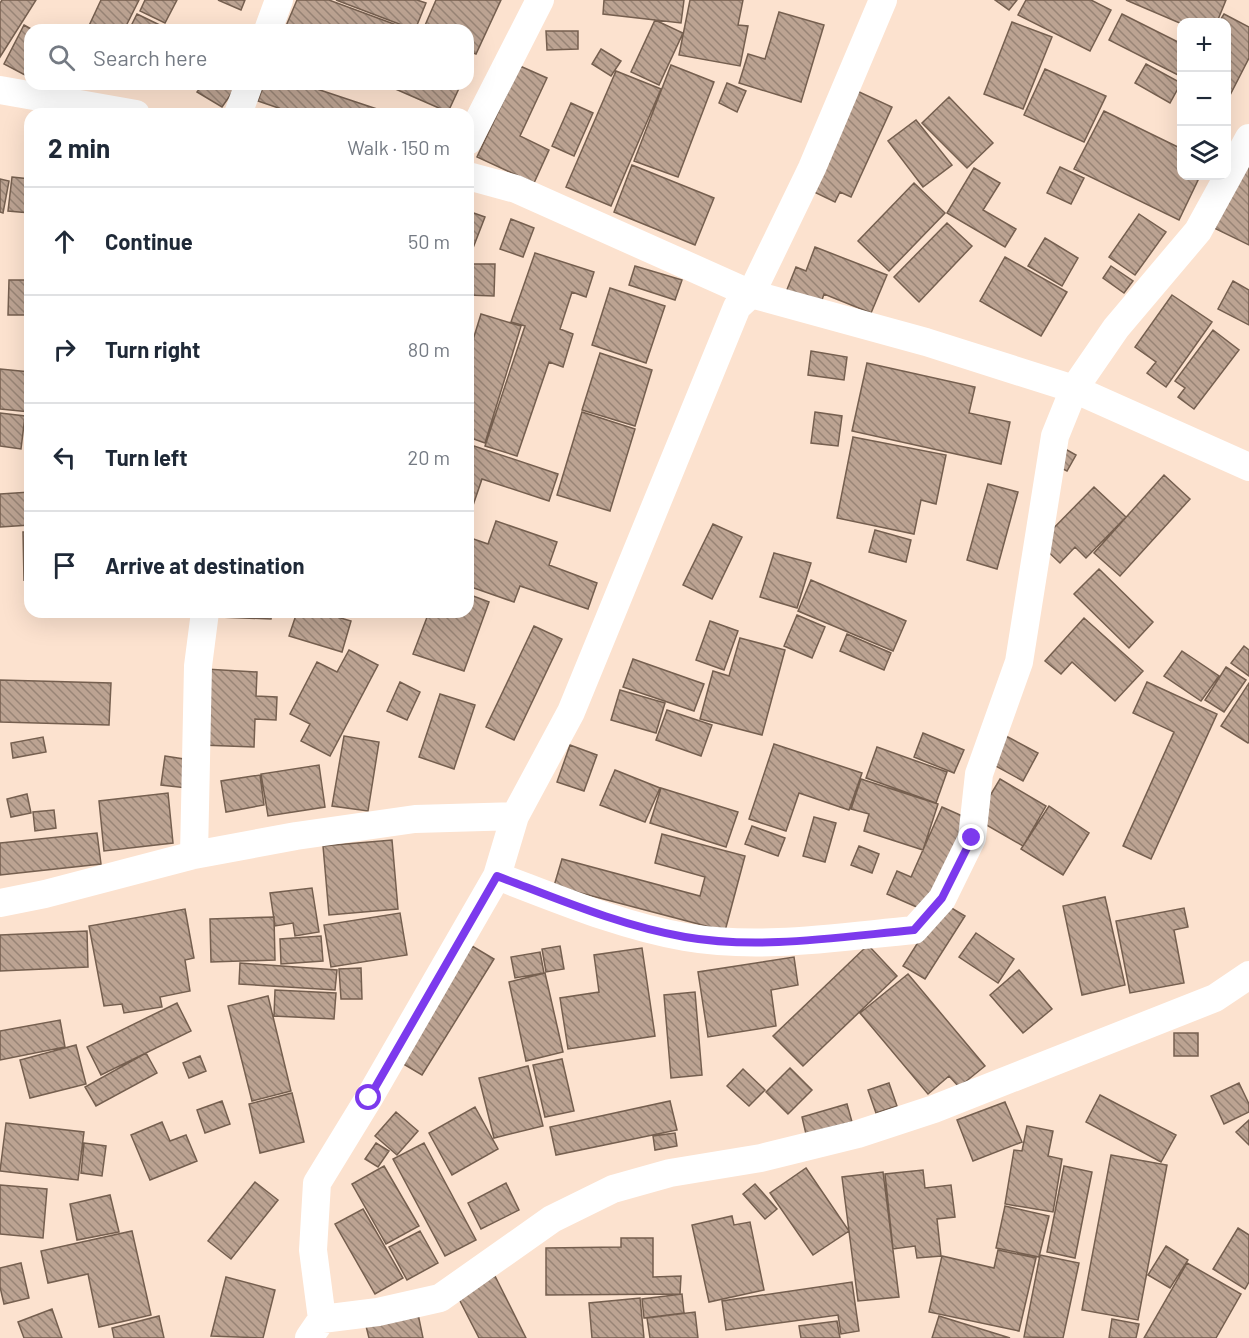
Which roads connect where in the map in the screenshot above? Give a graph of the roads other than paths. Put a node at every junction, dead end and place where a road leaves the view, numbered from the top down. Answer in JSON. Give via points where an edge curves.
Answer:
{"nodes":[{"id":1,"x":279,"y":0,"type":"edge"},
{"id":2,"x":540,"y":0,"type":"edge"},
{"id":3,"x":883,"y":0,"type":"edge"},
{"id":4,"x":270,"y":24,"type":"edge"},
{"id":5,"x":0,"y":90,"type":"edge"},
{"id":6,"x":247,"y":90,"type":"edge"},
{"id":7,"x":102,"y":108,"type":"edge"},
{"id":8,"x":240,"y":108,"type":"edge"},
{"id":9,"x":474,"y":129,"type":"edge"},
{"id":10,"x":1249,"y":138,"type":"edge"},
{"id":11,"x":474,"y":178,"type":"edge"},
{"id":12,"x":752,"y":294,"type":"junction"},
{"id":13,"x":1074,"y":389,"type":"junction"},
{"id":14,"x":1249,"y":467,"type":"edge"},
{"id":15,"x":204,"y":618,"type":"edge"},
{"id":16,"x":514,"y":816,"type":"junction"},
{"id":17,"x":194,"y":855,"type":"junction"},
{"id":18,"x":497,"y":876,"type":"junction"},
{"id":19,"x":0,"y":903,"type":"edge"},
{"id":20,"x":1249,"y":975,"type":"edge"},
{"id":21,"x":315,"y":1329,"type":"edge"}],
"edges":[{"from":1,"to":4,"type":"street"},
{"from":2,"to":9,"type":"street"},
{"from":3,"to":12,"type":"street","via":[[812,168]]},
{"from":5,"to":7,"type":"street"},
{"from":6,"to":8,"type":"street"},
{"from":10,"to":13,"type":"street","via":[[1198,231],[1116,328]]},
{"from":11,"to":12,"type":"street","via":[[516,189]]},
{"from":12,"to":13,"type":"street","via":[[926,342]]},
{"from":12,"to":16,"type":"street","via":[[737,307],[571,712]]},
{"from":13,"to":14,"type":"street"},
{"from":13,"to":18,"type":"street","via":[[1055,436],[1019,662],[979,774],[972,838],[942,898],[914,930],[737,942],[685,937],[604,916]]},
{"from":15,"to":17,"type":"street","via":[[198,666]]},
{"from":16,"to":17,"type":"street","via":[[415,819]]},
{"from":16,"to":18,"type":"street"},
{"from":17,"to":19,"type":"street"},
{"from":18,"to":21,"type":"street","via":[[317,1183],[313,1250]]},
{"from":20,"to":21,"type":"street","via":[[1215,998],[934,1109],[858,1134],[761,1158],[670,1173],[613,1189],[552,1219],[440,1298]]}]}
